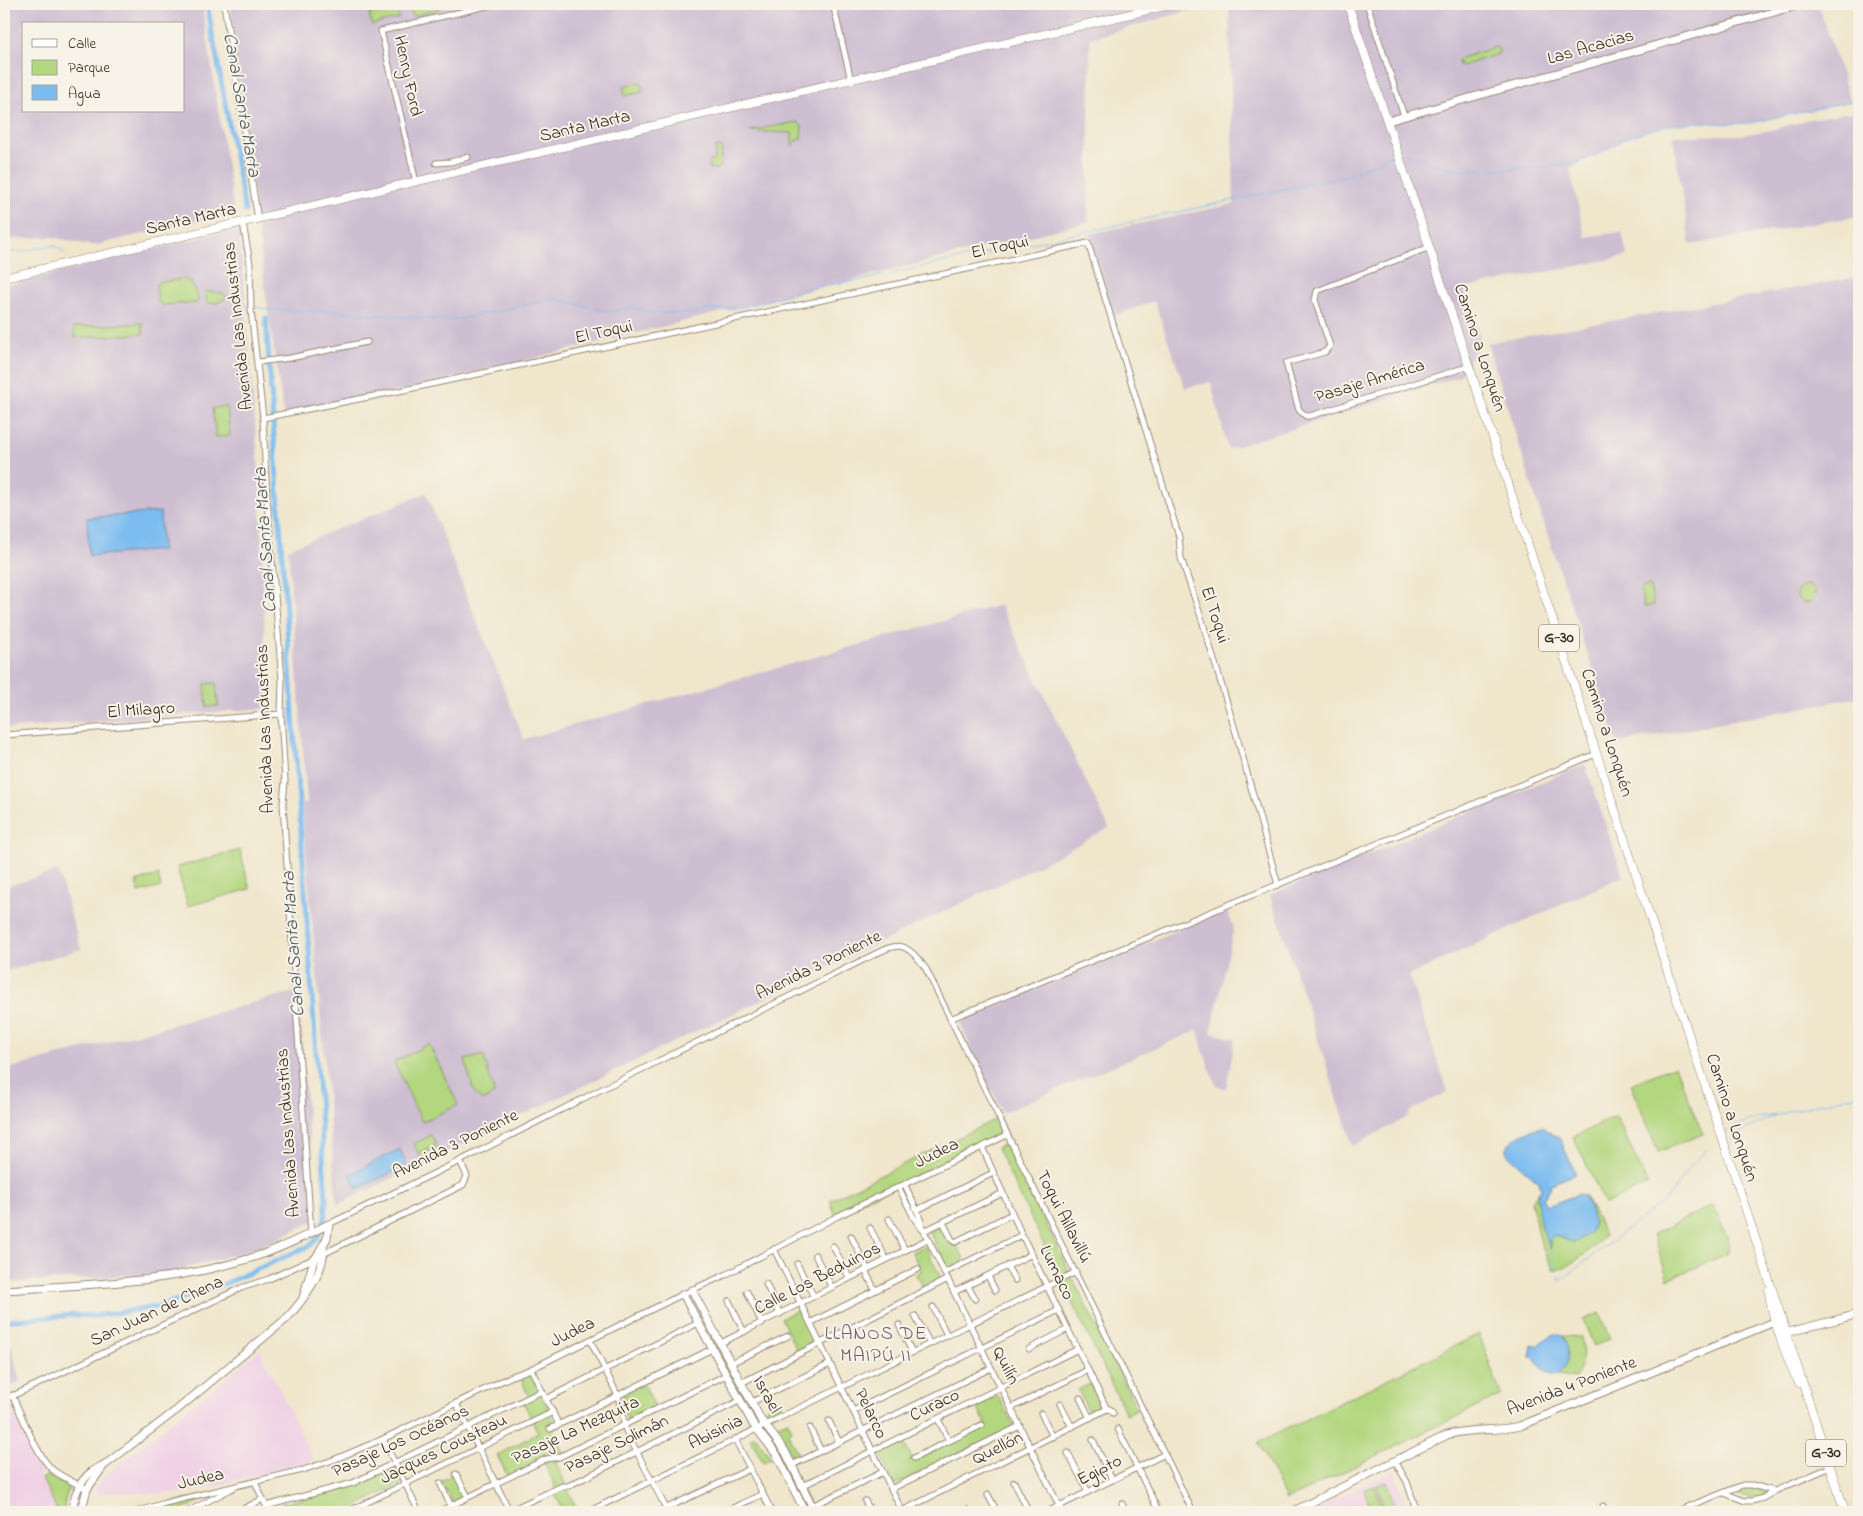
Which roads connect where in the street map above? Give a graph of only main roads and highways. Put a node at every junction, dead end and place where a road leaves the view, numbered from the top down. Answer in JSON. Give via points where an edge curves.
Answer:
{"nodes":[{"id":1,"x":1174,"y":4,"type":"edge"},
{"id":2,"x":1348,"y":4,"type":"edge"},
{"id":3,"x":4,"y":278,"type":"edge"},
{"id":4,"x":1845,"y":1512,"type":"edge"}],
"edges":[{"from":1,"to":3,"type":"main road","name":"Santa Marta"},
{"from":2,"to":4,"type":"main road","name":"Camino a Lonquén","number":"G-30","via":[[1470,366],[1797,1378],[1807,1394]]}]}
